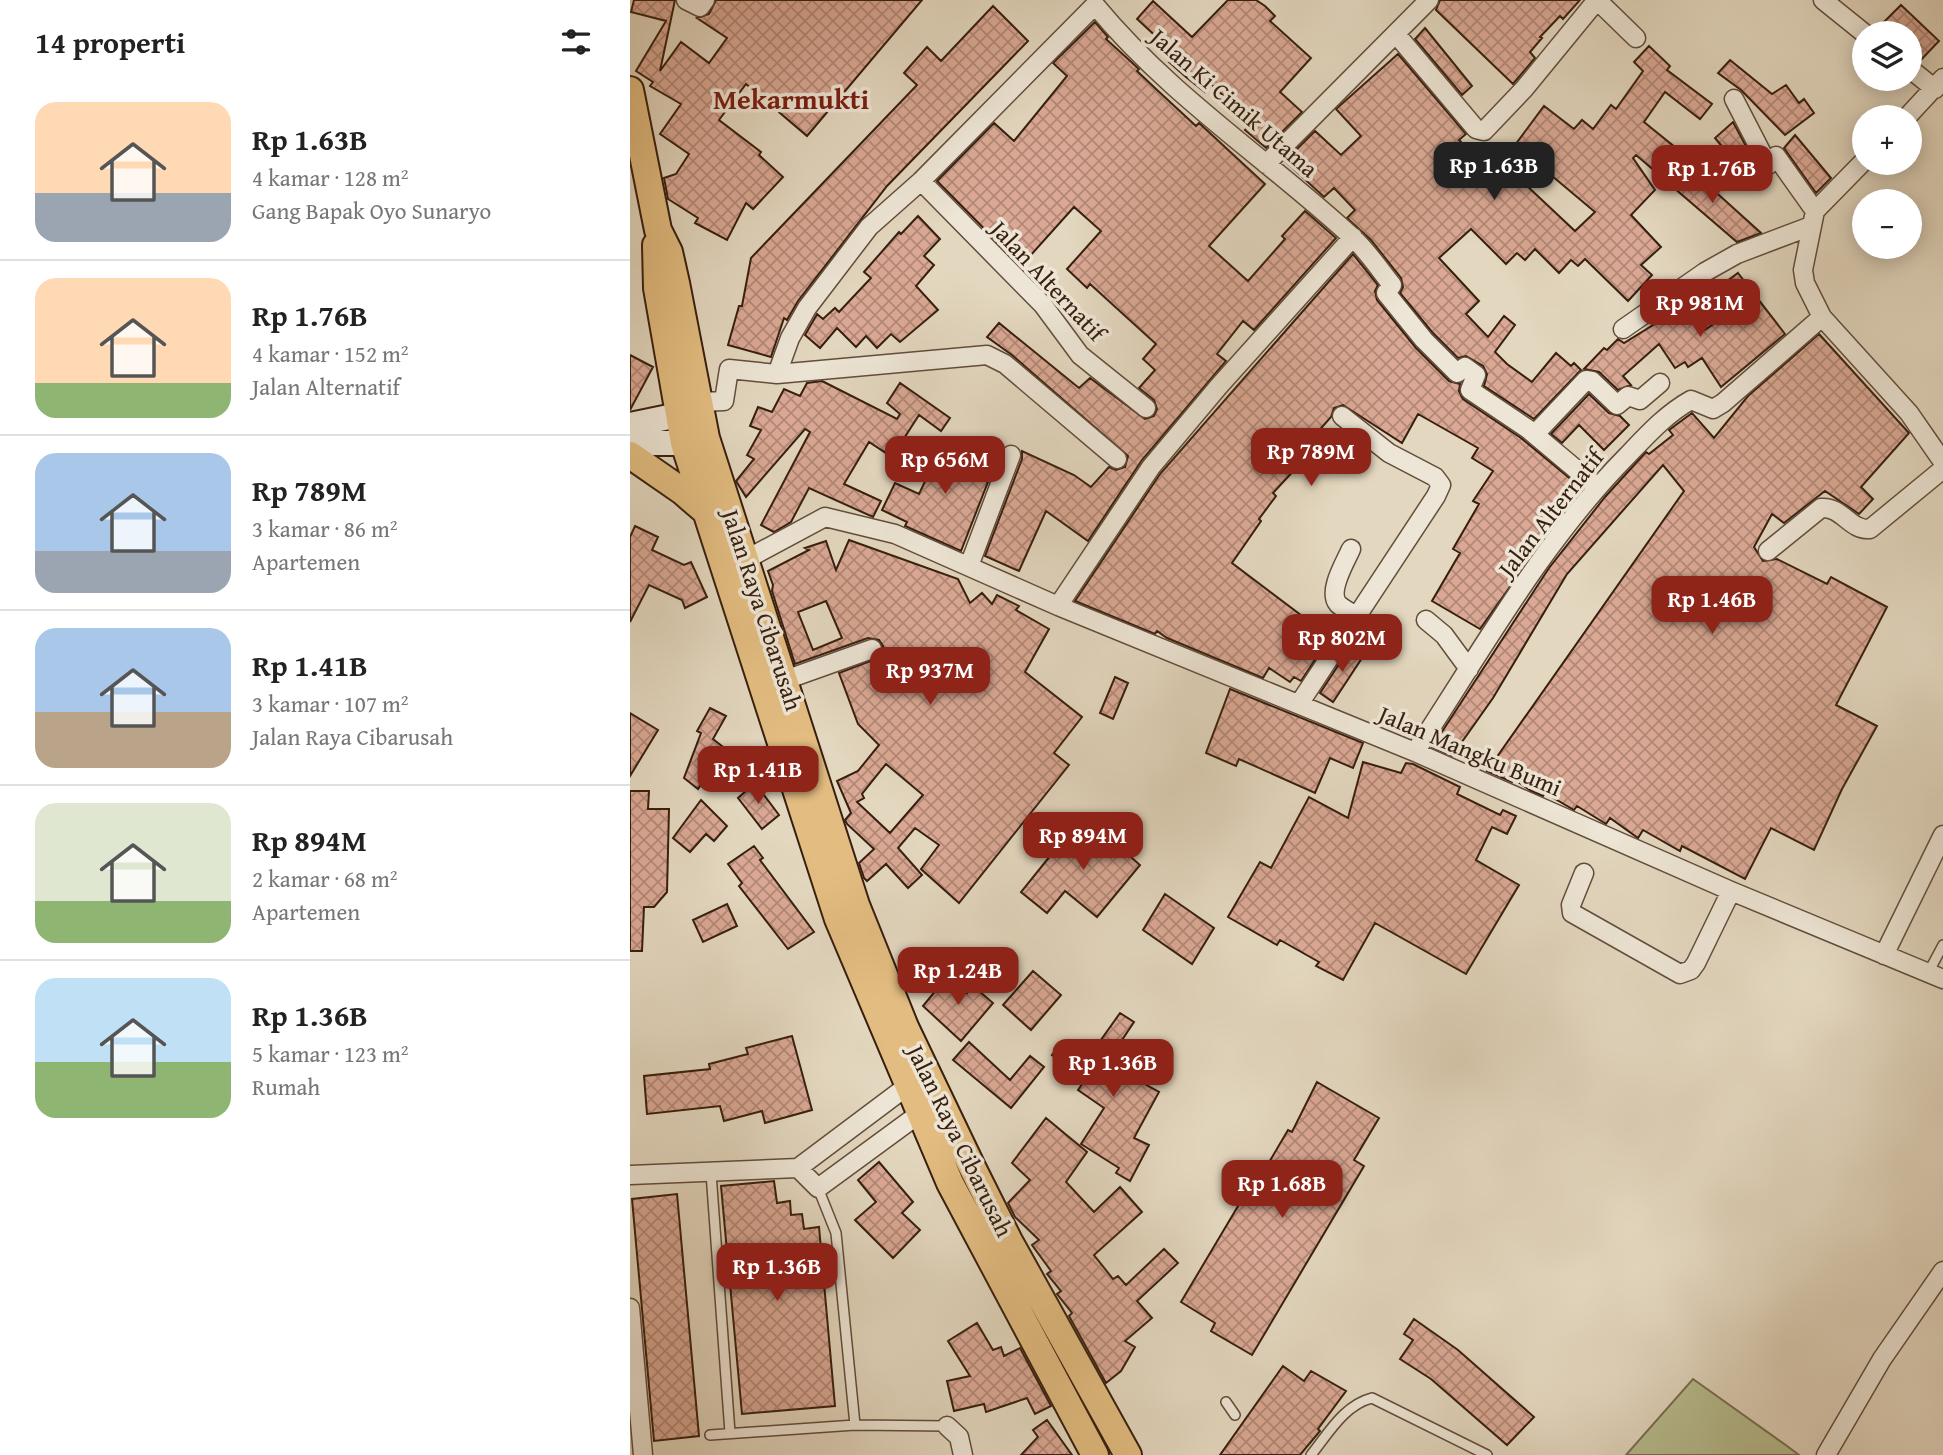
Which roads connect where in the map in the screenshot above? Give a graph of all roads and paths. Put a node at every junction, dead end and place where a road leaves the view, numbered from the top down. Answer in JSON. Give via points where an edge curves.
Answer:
{"nodes":[{"id":1,"x":686,"y":0,"type":"edge"},
{"id":2,"x":705,"y":0,"type":"edge"},
{"id":3,"x":1429,"y":0,"type":"edge"},
{"id":4,"x":1597,"y":0,"type":"edge"},
{"id":5,"x":1823,"y":0,"type":"edge"},
{"id":6,"x":1094,"y":2,"type":"edge"},
{"id":7,"x":1852,"y":23,"type":"edge"},
{"id":8,"x":1396,"y":34,"type":"junction"},
{"id":9,"x":1636,"y":38,"type":"dead end"},
{"id":10,"x":1922,"y":74,"type":"edge"},
{"id":11,"x":1939,"y":83,"type":"edge"},
{"id":12,"x":630,"y":90,"type":"edge"},
{"id":13,"x":1734,"y":99,"type":"dead end"},
{"id":14,"x":1918,"y":105,"type":"edge"},
{"id":15,"x":1266,"y":164,"type":"junction"},
{"id":16,"x":1852,"y":174,"type":"edge"},
{"id":17,"x":921,"y":181,"type":"junction"},
{"id":18,"x":1813,"y":218,"type":"junction"},
{"id":19,"x":1353,"y":237,"type":"junction"},
{"id":20,"x":1822,"y":317,"type":"junction"},
{"id":21,"x":1623,"y":329,"type":"dead end"},
{"id":22,"x":777,"y":374,"type":"junction"},
{"id":23,"x":1660,"y":383,"type":"dead end"},
{"id":24,"x":1146,"y":408,"type":"dead end"},
{"id":25,"x":692,"y":410,"type":"junction"},
{"id":26,"x":1342,"y":416,"type":"dead end"},
{"id":27,"x":630,"y":425,"type":"edge"},
{"id":28,"x":1535,"y":434,"type":"junction"},
{"id":29,"x":695,"y":440,"type":"junction"},
{"id":30,"x":630,"y":443,"type":"edge"},
{"id":31,"x":630,"y":455,"type":"edge"},
{"id":32,"x":1011,"y":455,"type":"dead end"},
{"id":33,"x":1117,"y":459,"type":"dead end"},
{"id":34,"x":1943,"y":462,"type":"edge"},
{"id":35,"x":1943,"y":468,"type":"edge"},
{"id":36,"x":1597,"y":487,"type":"junction"},
{"id":37,"x":705,"y":511,"type":"junction"},
{"id":38,"x":1351,"y":549,"type":"dead end"},
{"id":39,"x":1768,"y":551,"type":"dead end"},
{"id":40,"x":745,"y":560,"type":"junction"},
{"id":41,"x":969,"y":566,"type":"junction"},
{"id":42,"x":1058,"y":606,"type":"junction"},
{"id":43,"x":1358,"y":617,"type":"junction"},
{"id":44,"x":1426,"y":620,"type":"dead end"},
{"id":45,"x":872,"y":649,"type":"dead end"},
{"id":46,"x":1469,"y":669,"type":"junction"},
{"id":47,"x":785,"y":680,"type":"junction"},
{"id":48,"x":1299,"y":704,"type":"junction"},
{"id":49,"x":1415,"y":752,"type":"junction"},
{"id":50,"x":1943,"y":835,"type":"edge"},
{"id":51,"x":1584,"y":873,"type":"dead end"},
{"id":52,"x":1731,"y":891,"type":"junction"},
{"id":53,"x":1943,"y":945,"type":"edge"},
{"id":54,"x":1884,"y":954,"type":"junction"},
{"id":55,"x":1936,"y":976,"type":"edge"},
{"id":56,"x":906,"y":1087,"type":"junction"},
{"id":57,"x":919,"y":1114,"type":"junction"},
{"id":58,"x":798,"y":1168,"type":"junction"},
{"id":59,"x":711,"y":1173,"type":"junction"},
{"id":60,"x":630,"y":1175,"type":"edge"},
{"id":61,"x":818,"y":1188,"type":"junction"},
{"id":62,"x":998,"y":1247,"type":"junction"},
{"id":63,"x":1940,"y":1282,"type":"edge"},
{"id":64,"x":630,"y":1308,"type":"edge"},
{"id":65,"x":1226,"y":1402,"type":"dead end"},
{"id":66,"x":1236,"y":1415,"type":"dead end"},
{"id":67,"x":855,"y":1425,"type":"junction"},
{"id":68,"x":947,"y":1426,"type":"joint"},
{"id":69,"x":730,"y":1433,"type":"junction"},
{"id":70,"x":710,"y":1435,"type":"dead end"},
{"id":71,"x":643,"y":1455,"type":"edge"},
{"id":72,"x":963,"y":1455,"type":"edge"},
{"id":73,"x":1095,"y":1455,"type":"edge"},
{"id":74,"x":1128,"y":1455,"type":"edge"},
{"id":75,"x":1311,"y":1455,"type":"edge"},
{"id":76,"x":1487,"y":1455,"type":"edge"},
{"id":77,"x":1826,"y":1455,"type":"edge"}],
"edges":[{"from":1,"to":2,"type":"street","via":[[700,7]]},
{"from":3,"to":8,"type":"street"},
{"from":4,"to":8,"type":"street","via":[[1484,131],[1476,128]]},
{"from":4,"to":9,"type":"street"},
{"from":5,"to":7,"type":"street"},
{"from":6,"to":15,"type":"street","name":"Jalan Ki Cimik Utama","via":[[1146,62]]},
{"from":6,"to":17,"type":"street","name":"Jalan Ki Cimik Utama"},
{"from":8,"to":15,"type":"street"},
{"from":10,"to":11,"type":"street"},
{"from":11,"to":14,"type":"street"},
{"from":12,"to":25,"type":"main road","name":"Jalan Raya Cibarusah","via":[[657,230],[669,252]]},
{"from":13,"to":18,"type":"street","via":[[1768,164],[1776,156]]},
{"from":15,"to":19,"type":"street","name":"Jalan Ki Cimik Utama"},
{"from":16,"to":18,"type":"street"},
{"from":17,"to":22,"type":"street","name":"Jalan Ki Cimik Utama","via":[[869,227],[815,298],[790,338]]},
{"from":17,"to":24,"type":"street","name":"Jalan Alternatif","via":[[1043,305],[1080,355]]},
{"from":18,"to":20,"type":"street","via":[[1803,270]]},
{"from":18,"to":21,"type":"street","via":[[1705,272]]},
{"from":19,"to":28,"type":"street","name":"Jalan Ki Cimik Utama","via":[[1392,285],[1386,293],[1424,340],[1457,373],[1465,367],[1476,375],[1470,390]]},
{"from":19,"to":42,"type":"street","via":[[1151,467]]},
{"from":20,"to":34,"type":"street","via":[[1909,413]]},
{"from":20,"to":36,"type":"street","name":"Jalan Alternatif","via":[[1723,403],[1713,409],[1691,400],[1660,422]]},
{"from":22,"to":25,"type":"street","via":[[729,369],[724,401]]},
{"from":22,"to":33,"type":"street","via":[[987,355],[1004,364]]},
{"from":23,"to":28,"type":"street","via":[[1640,400],[1628,396],[1617,405],[1586,380]]},
{"from":25,"to":27,"type":"main road"},
{"from":25,"to":29,"type":"main road","name":"Jalan Raya Cibarusah"},
{"from":26,"to":43,"type":"street","via":[[1441,485]]},
{"from":28,"to":36,"type":"street","name":"Jalan Ki Cimik Utama"},
{"from":29,"to":30,"type":"main road"},
{"from":29,"to":37,"type":"main road","name":"Jalan Raya Cibarusah"},
{"from":29,"to":40,"type":"main road","name":"Jalan Raya Cibarusah"},
{"from":31,"to":37,"type":"main road"},
{"from":32,"to":41,"type":"street"},
{"from":35,"to":39,"type":"street","via":[[1870,529],[1858,527],[1841,512],[1821,508]]},
{"from":36,"to":46,"type":"street","name":"Jalan Alternatif"},
{"from":37,"to":56,"type":"main road","name":"Jalan Raya Cibarusah","via":[[838,919]]},
{"from":38,"to":43,"type":"street","via":[[1335,597]]},
{"from":40,"to":41,"type":"street","name":"Jalan Mangku Bumi","via":[[825,517],[895,534]]},
{"from":40,"to":47,"type":"main road","name":"Jalan Raya Cibarusah"},
{"from":41,"to":42,"type":"street","name":"Jalan Mangku Bumi"},
{"from":42,"to":48,"type":"street","name":"Jalan Mangku Bumi"},
{"from":43,"to":48,"type":"street"},
{"from":44,"to":46,"type":"street","via":[[1449,640]]},
{"from":45,"to":47,"type":"street"},
{"from":46,"to":49,"type":"street","name":"Jalan Alternatif"},
{"from":47,"to":62,"type":"main road","name":"Jalan Raya Cibarusah","via":[[856,905]]},
{"from":48,"to":49,"type":"street","name":"Jalan Mangku Bumi"},
{"from":49,"to":52,"type":"street","name":"Jalan Mangku Bumi"},
{"from":50,"to":54,"type":"street"},
{"from":51,"to":52,"type":"street","via":[[1572,913],[1681,974],[1696,963]]},
{"from":52,"to":54,"type":"street","name":"Jalan Mangku Bumi"},
{"from":53,"to":55,"type":"lane"},
{"from":54,"to":55,"type":"street","name":"Jalan Mangku Bumi"},
{"from":56,"to":57,"type":"main road","name":"Jalan Raya Cibarusah"},
{"from":56,"to":58,"type":"street"},
{"from":57,"to":61,"type":"street"},
{"from":57,"to":62,"type":"main road","name":"Jalan Raya Cibarusah","via":[[950,1183]]},
{"from":58,"to":59,"type":"street"},
{"from":58,"to":61,"type":"street"},
{"from":59,"to":60,"type":"street"},
{"from":59,"to":69,"type":"lane"},
{"from":61,"to":67,"type":"lane","via":[[836,1233]]},
{"from":62,"to":73,"type":"main road","name":"Jalan Raya Cibarusah"},
{"from":62,"to":74,"type":"main road","name":"Jalan Raya Cibarusah"},
{"from":63,"to":77,"type":"street","via":[[1882,1359]]},
{"from":64,"to":71,"type":"street"},
{"from":65,"to":66,"type":"lane"},
{"from":67,"to":68,"type":"lane"},
{"from":67,"to":69,"type":"lane"},
{"from":68,"to":72,"type":"street","via":[[959,1437]]},
{"from":69,"to":70,"type":"lane"},
{"from":75,"to":76,"type":"lane","via":[[1347,1411],[1372,1398]]}]}
